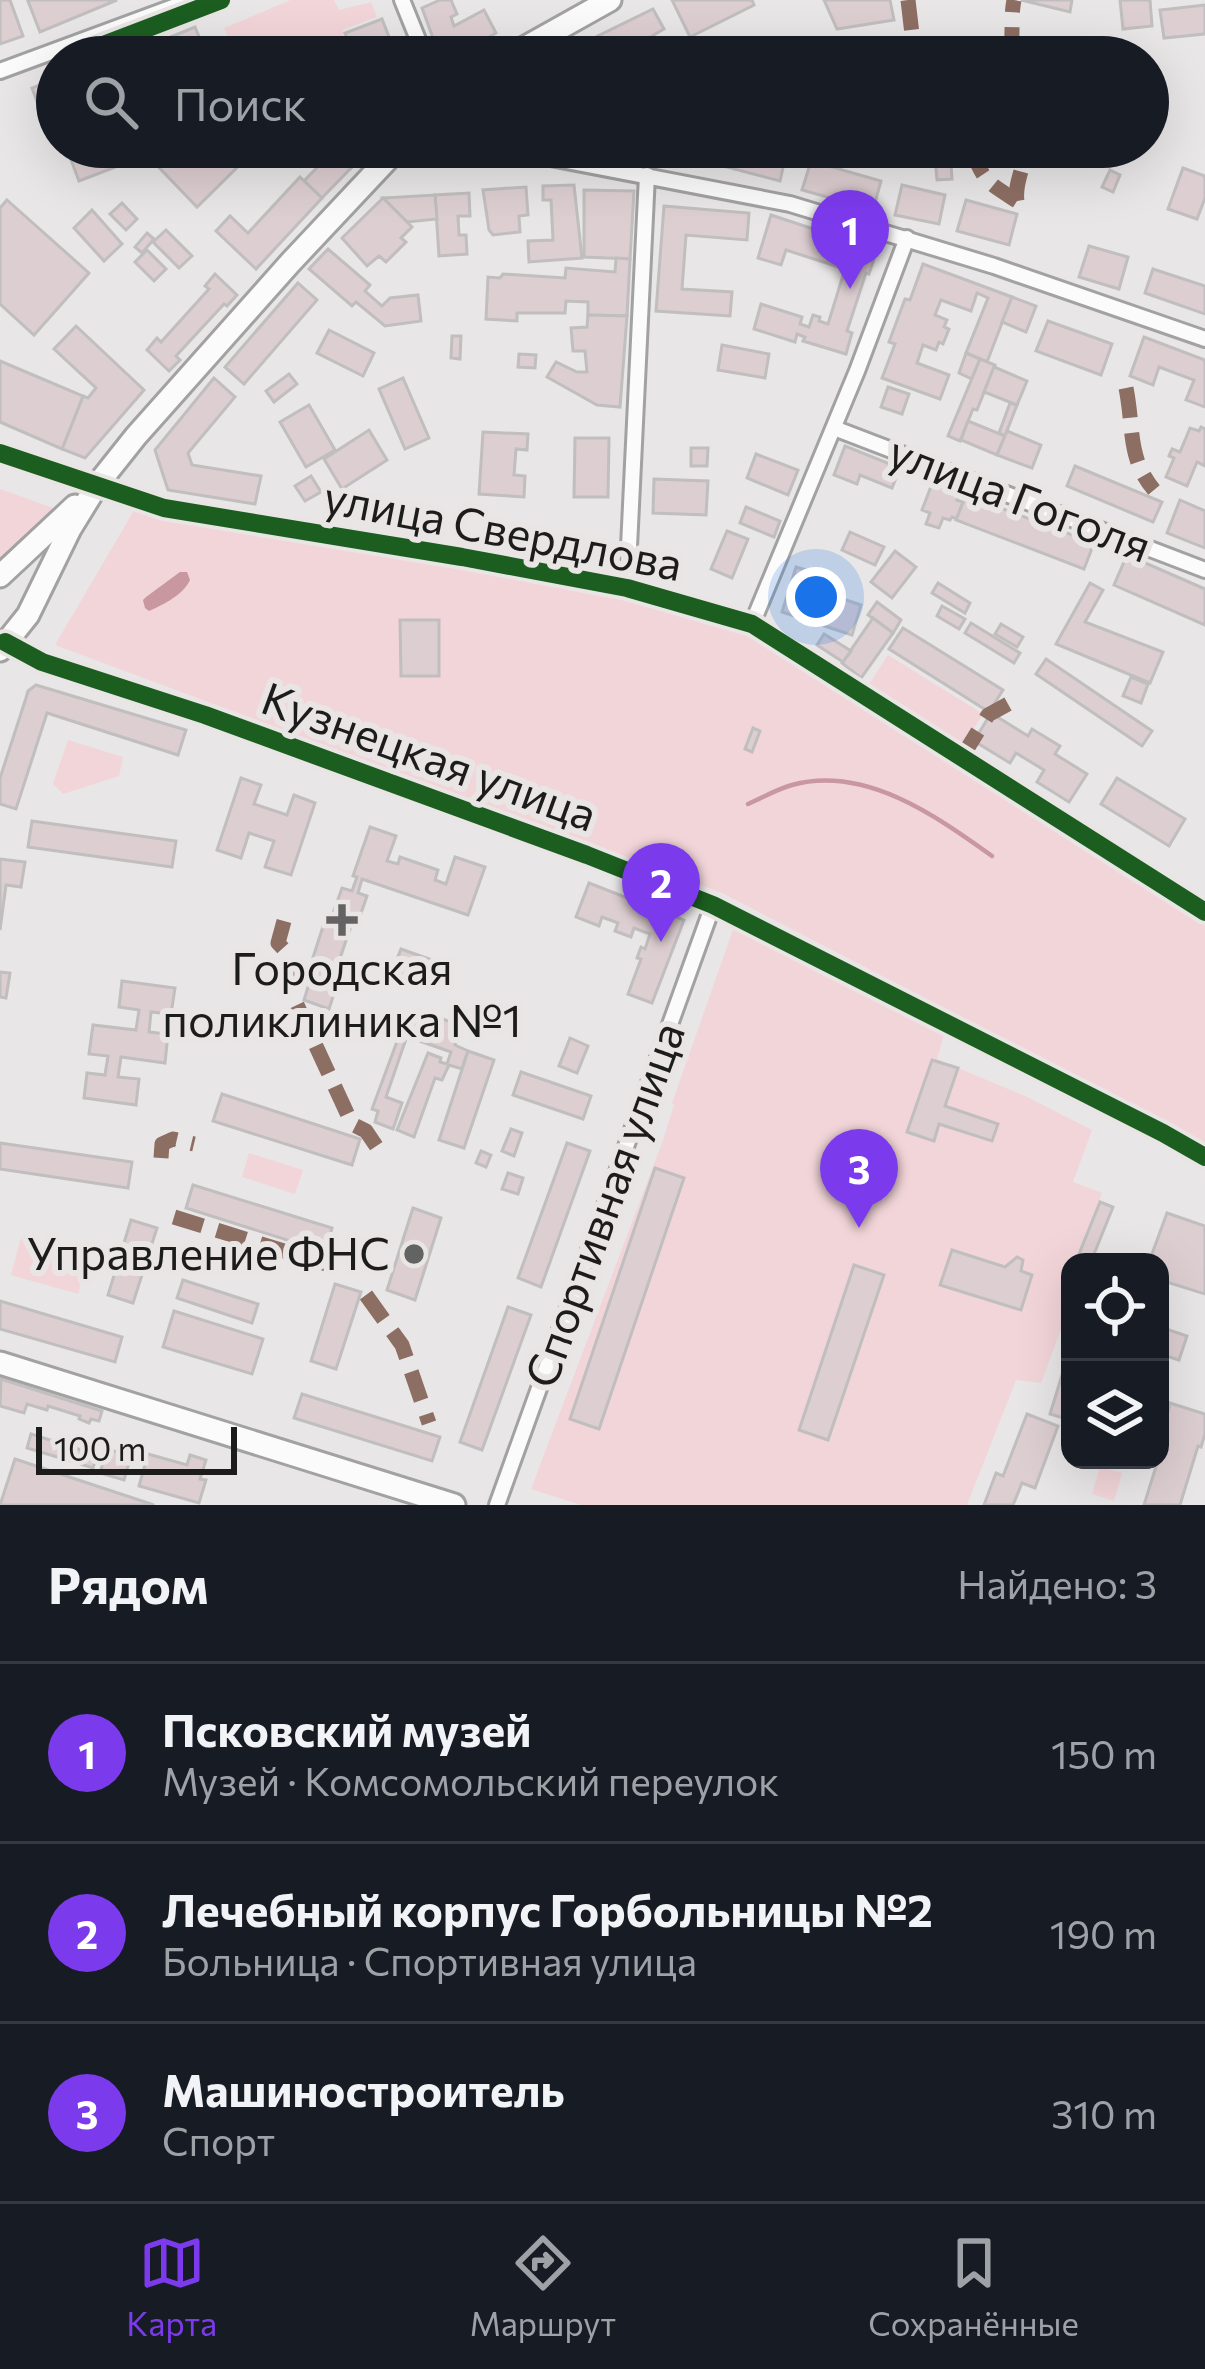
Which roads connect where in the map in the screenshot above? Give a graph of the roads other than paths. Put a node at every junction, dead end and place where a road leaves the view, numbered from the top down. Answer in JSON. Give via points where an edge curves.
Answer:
{"nodes":[{"id":1,"x":192,"y":0,"type":"edge"},
{"id":2,"x":402,"y":0,"type":"edge"},
{"id":3,"x":610,"y":0,"type":"edge"},
{"id":4,"x":95,"y":36,"type":"edge"},
{"id":5,"x":417,"y":36,"type":"edge"},
{"id":6,"x":546,"y":36,"type":"edge"},
{"id":7,"x":36,"y":58,"type":"edge"},
{"id":8,"x":0,"y":71,"type":"edge"},
{"id":9,"x":379,"y":168,"type":"edge"},
{"id":10,"x":604,"y":168,"type":"edge"},
{"id":11,"x":647,"y":175,"type":"junction"},
{"id":12,"x":907,"y":238,"type":"junction"},
{"id":13,"x":1205,"y":339,"type":"edge"},
{"id":14,"x":834,"y":428,"type":"junction"},
{"id":15,"x":0,"y":453,"type":"edge"},
{"id":16,"x":98,"y":485,"type":"junction"},
{"id":17,"x":1205,"y":570,"type":"edge"},
{"id":18,"x":0,"y":576,"type":"edge"},
{"id":19,"x":627,"y":588,"type":"junction"},
{"id":20,"x":752,"y":624,"type":"junction"},
{"id":21,"x":3,"y":646,"type":"edge"},
{"id":22,"x":713,"y":905,"type":"junction"},
{"id":23,"x":1205,"y":911,"type":"edge"},
{"id":24,"x":1205,"y":1157,"type":"edge"},
{"id":25,"x":0,"y":1363,"type":"edge"},
{"id":26,"x":454,"y":1505,"type":"edge"},
{"id":27,"x":496,"y":1505,"type":"edge"}],
"edges":[{"from":1,"to":4,"type":"street"},
{"from":2,"to":5,"type":"street"},
{"from":3,"to":6,"type":"main road"},
{"from":7,"to":8,"type":"street"},
{"from":9,"to":16,"type":"main road"},
{"from":10,"to":11,"type":"street"},
{"from":11,"to":12,"type":"street"},
{"from":11,"to":19,"type":"street"},
{"from":12,"to":13,"type":"street"},
{"from":12,"to":14,"type":"street"},
{"from":14,"to":17,"type":"street","name":"улица Гоголя"},
{"from":14,"to":20,"type":"street"},
{"from":15,"to":16,"type":"street","name":"улица Свердлова"},
{"from":16,"to":18,"type":"main road"},
{"from":16,"to":19,"type":"street","name":"улица Свердлова","via":[[164,508]]},
{"from":16,"to":21,"type":"main road"},
{"from":19,"to":20,"type":"street","name":"улица Свердлова"},
{"from":20,"to":23,"type":"street","name":"улица Свердлова"},
{"from":21,"to":22,"type":"street","name":"Кузнецкая улица"},
{"from":22,"to":24,"type":"street","name":"Кузнецкая улица"},
{"from":22,"to":27,"type":"street","name":"Спортивная улица"},
{"from":25,"to":26,"type":"main road"}]}
